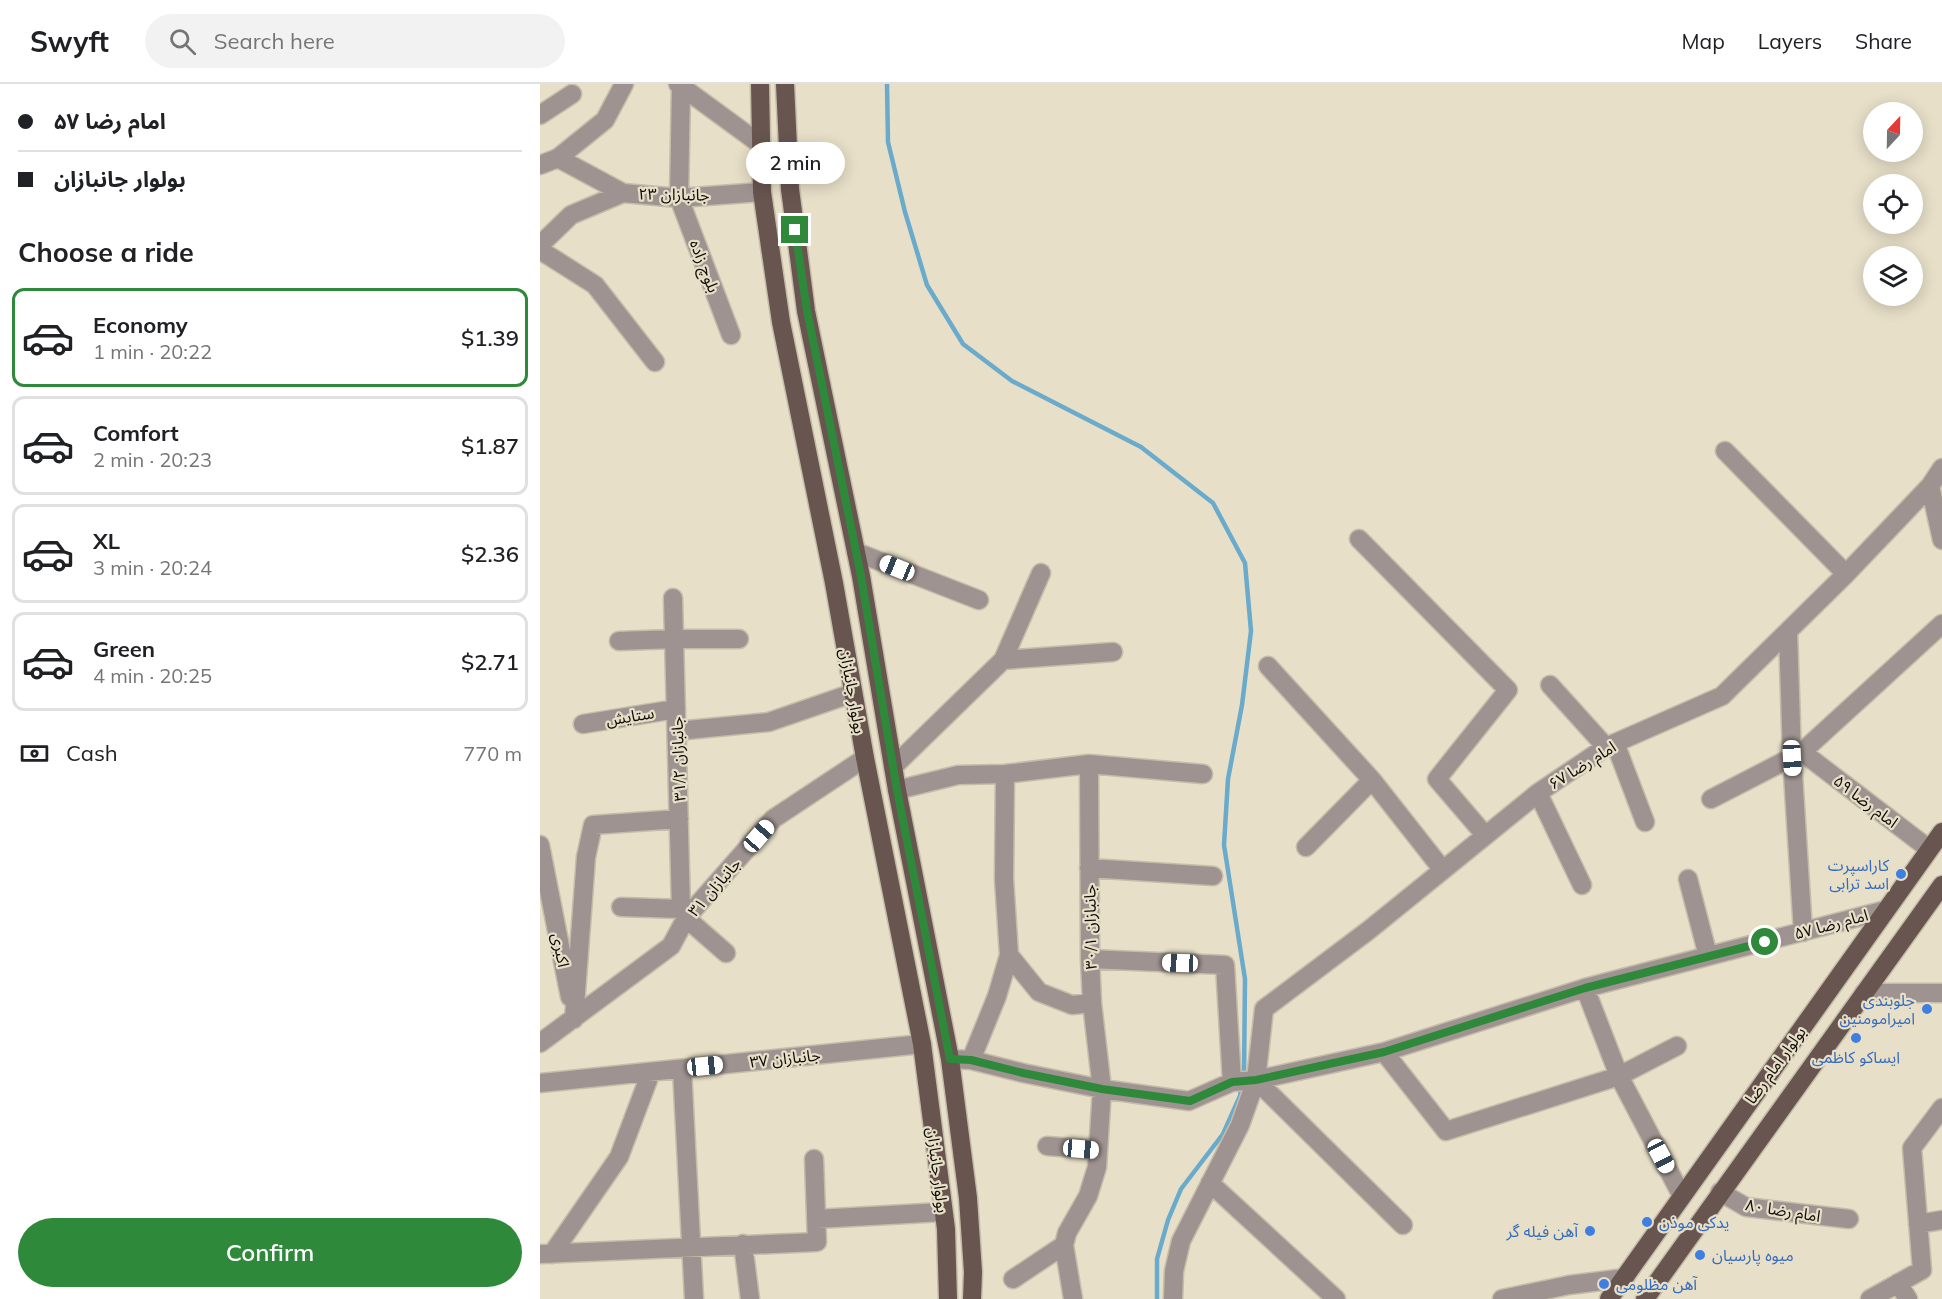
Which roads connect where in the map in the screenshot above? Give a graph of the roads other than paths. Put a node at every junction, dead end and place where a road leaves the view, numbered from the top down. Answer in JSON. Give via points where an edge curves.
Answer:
{"nodes":[{"id":1,"x":624,"y":84,"type":"edge"},
{"id":2,"x":760,"y":84,"type":"edge"},
{"id":3,"x":786,"y":84,"type":"edge"},
{"id":4,"x":680,"y":85,"type":"edge"},
{"id":5,"x":572,"y":93,"type":"dead end"},
{"id":6,"x":540,"y":115,"type":"edge"},
{"id":7,"x":760,"y":144,"type":"junction"},
{"id":8,"x":558,"y":158,"type":"junction"},
{"id":9,"x":540,"y":165,"type":"edge"},
{"id":10,"x":762,"y":192,"type":"junction"},
{"id":11,"x":624,"y":193,"type":"junction"},
{"id":12,"x":679,"y":198,"type":"junction"},
{"id":13,"x":540,"y":245,"type":"edge"},
{"id":14,"x":540,"y":250,"type":"edge"},
{"id":15,"x":731,"y":335,"type":"dead end"},
{"id":16,"x":655,"y":362,"type":"dead end"},
{"id":17,"x":1725,"y":451,"type":"dead end"},
{"id":18,"x":1942,"y":468,"type":"edge"},
{"id":19,"x":1936,"y":491,"type":"edge"},
{"id":20,"x":1359,"y":539,"type":"dead end"},
{"id":21,"x":1942,"y":540,"type":"edge"},
{"id":22,"x":856,"y":552,"type":"junction"},
{"id":23,"x":1041,"y":573,"type":"dead end"},
{"id":24,"x":1846,"y":574,"type":"junction"},
{"id":25,"x":861,"y":576,"type":"junction"},
{"id":26,"x":834,"y":583,"type":"junction"},
{"id":27,"x":673,"y":598,"type":"dead end"},
{"id":28,"x":979,"y":600,"type":"dead end"},
{"id":29,"x":1942,"y":624,"type":"edge"},
{"id":30,"x":1788,"y":631,"type":"junction"},
{"id":31,"x":675,"y":639,"type":"junction"},
{"id":32,"x":739,"y":639,"type":"dead end"},
{"id":33,"x":619,"y":642,"type":"dead end"},
{"id":34,"x":1113,"y":652,"type":"dead end"},
{"id":35,"x":1003,"y":660,"type":"junction"},
{"id":36,"x":1268,"y":666,"type":"dead end"},
{"id":37,"x":1550,"y":685,"type":"dead end"},
{"id":38,"x":854,"y":693,"type":"junction"},
{"id":39,"x":676,"y":709,"type":"junction"},
{"id":40,"x":583,"y":724,"type":"dead end"},
{"id":41,"x":677,"y":730,"type":"junction"},
{"id":42,"x":1611,"y":745,"type":"junction"},
{"id":43,"x":1797,"y":755,"type":"junction"},
{"id":44,"x":865,"y":758,"type":"junction"},
{"id":45,"x":1089,"y":764,"type":"junction"},
{"id":46,"x":893,"y":767,"type":"junction"},
{"id":47,"x":1005,"y":774,"type":"junction"},
{"id":48,"x":1203,"y":774,"type":"dead end"},
{"id":49,"x":1372,"y":780,"type":"junction"},
{"id":50,"x":897,"y":790,"type":"junction"},
{"id":51,"x":1538,"y":793,"type":"junction"},
{"id":52,"x":1711,"y":800,"type":"dead end"},
{"id":53,"x":679,"y":819,"type":"junction"},
{"id":54,"x":1645,"y":822,"type":"dead end"},
{"id":55,"x":1942,"y":832,"type":"edge"},
{"id":56,"x":1485,"y":836,"type":"junction"},
{"id":57,"x":540,"y":845,"type":"edge"},
{"id":58,"x":1306,"y":847,"type":"dead end"},
{"id":59,"x":1929,"y":849,"type":"junction"},
{"id":60,"x":1089,"y":868,"type":"junction"},
{"id":61,"x":1442,"y":869,"type":"junction"},
{"id":62,"x":1213,"y":876,"type":"dead end"},
{"id":63,"x":1688,"y":879,"type":"dead end"},
{"id":64,"x":1582,"y":885,"type":"dead end"},
{"id":65,"x":1942,"y":885,"type":"edge"},
{"id":66,"x":621,"y":907,"type":"dead end"},
{"id":67,"x":1886,"y":910,"type":"junction"},
{"id":68,"x":684,"y":914,"type":"junction"},
{"id":69,"x":1803,"y":932,"type":"junction"},
{"id":70,"x":726,"y":953,"type":"dead end"},
{"id":71,"x":1009,"y":955,"type":"junction"},
{"id":72,"x":1708,"y":956,"type":"junction"},
{"id":73,"x":1090,"y":959,"type":"junction"},
{"id":74,"x":1585,"y":988,"type":"junction"},
{"id":75,"x":1864,"y":993,"type":"junction"},
{"id":76,"x":1942,"y":993,"type":"edge"},
{"id":77,"x":1092,"y":1003,"type":"junction"},
{"id":78,"x":574,"y":1019,"type":"junction"},
{"id":79,"x":540,"y":1043,"type":"edge"},
{"id":80,"x":922,"y":1044,"type":"junction"},
{"id":81,"x":1677,"y":1046,"type":"dead end"},
{"id":82,"x":1384,"y":1052,"type":"junction"},
{"id":83,"x":950,"y":1059,"type":"junction"},
{"id":84,"x":971,"y":1060,"type":"junction"},
{"id":85,"x":682,"y":1069,"type":"junction"},
{"id":86,"x":651,"y":1072,"type":"junction"},
{"id":87,"x":1619,"y":1076,"type":"junction"},
{"id":88,"x":1256,"y":1080,"type":"junction"},
{"id":89,"x":1232,"y":1082,"type":"junction"},
{"id":90,"x":540,"y":1083,"type":"edge"},
{"id":91,"x":1102,"y":1089,"type":"junction"},
{"id":92,"x":1942,"y":1108,"type":"edge"},
{"id":93,"x":1047,"y":1146,"type":"dead end"},
{"id":94,"x":1098,"y":1150,"type":"junction"},
{"id":95,"x":814,"y":1159,"type":"dead end"},
{"id":96,"x":1210,"y":1183,"type":"junction"},
{"id":97,"x":1720,"y":1192,"type":"junction"},
{"id":98,"x":1682,"y":1196,"type":"junction"},
{"id":99,"x":943,"y":1212,"type":"junction"},
{"id":100,"x":816,"y":1219,"type":"junction"},
{"id":101,"x":1849,"y":1219,"type":"dead end"},
{"id":102,"x":1942,"y":1220,"type":"edge"},
{"id":103,"x":1918,"y":1224,"type":"junction"},
{"id":104,"x":1403,"y":1225,"type":"dead end"},
{"id":105,"x":743,"y":1244,"type":"junction"},
{"id":106,"x":1064,"y":1245,"type":"junction"},
{"id":107,"x":692,"y":1247,"type":"junction"},
{"id":108,"x":546,"y":1254,"type":"edge"},
{"id":109,"x":1625,"y":1278,"type":"junction"},
{"id":110,"x":1013,"y":1279,"type":"dead end"},
{"id":111,"x":1898,"y":1283,"type":"junction"},
{"id":112,"x":1523,"y":1296,"type":"edge"},
{"id":113,"x":694,"y":1299,"type":"edge"},
{"id":114,"x":750,"y":1299,"type":"edge"},
{"id":115,"x":948,"y":1299,"type":"edge"},
{"id":116,"x":972,"y":1299,"type":"edge"},
{"id":117,"x":1073,"y":1299,"type":"edge"},
{"id":118,"x":1173,"y":1299,"type":"edge"},
{"id":119,"x":1336,"y":1299,"type":"edge"},
{"id":120,"x":1502,"y":1299,"type":"edge"},
{"id":121,"x":1609,"y":1299,"type":"edge"},
{"id":122,"x":1645,"y":1299,"type":"edge"},
{"id":123,"x":1870,"y":1299,"type":"edge"},
{"id":124,"x":1908,"y":1299,"type":"edge"}],
"edges":[{"from":1,"to":8,"type":"street","via":[[605,120]]},
{"from":2,"to":7,"type":"main road","name":"بولوار جانبازان"},
{"from":3,"to":22,"type":"main road","name":"بولوار جانبازان","via":[[790,189],[807,311]]},
{"from":4,"to":7,"type":"street"},
{"from":4,"to":12,"type":"street"},
{"from":5,"to":6,"type":"street"},
{"from":7,"to":10,"type":"main road","name":"بولوار جانبازان"},
{"from":8,"to":9,"type":"street"},
{"from":8,"to":11,"type":"street","name":"جانبازان ۲۳"},
{"from":10,"to":12,"type":"street","name":"جانبازان ۲۳"},
{"from":10,"to":26,"type":"main road","name":"بولوار جانبازان","via":[[781,322]]},
{"from":11,"to":12,"type":"street","name":"جانبازان ۲۳"},
{"from":11,"to":13,"type":"street","via":[[571,215]]},
{"from":12,"to":15,"type":"street","name":"بلوچ زاده"},
{"from":14,"to":16,"type":"street","via":[[595,285]]},
{"from":17,"to":24,"type":"street"},
{"from":18,"to":19,"type":"street","name":"امام رضا ۶۷"},
{"from":19,"to":21,"type":"street"},
{"from":19,"to":24,"type":"street","name":"امام رضا ۶۷"},
{"from":20,"to":56,"type":"street","via":[[1508,690],[1437,779]]},
{"from":22,"to":25,"type":"main road","name":"بولوار جانبازان"},
{"from":22,"to":28,"type":"street"},
{"from":23,"to":35,"type":"street"},
{"from":24,"to":30,"type":"street","name":"امام رضا ۶۷"},
{"from":25,"to":26,"type":"main road"},
{"from":25,"to":46,"type":"main road","name":"بولوار جانبازان"},
{"from":26,"to":38,"type":"main road","name":"بولوار جانبازان"},
{"from":27,"to":31,"type":"street","name":"جانبازان ۳۱/۲"},
{"from":29,"to":43,"type":"street"},
{"from":30,"to":42,"type":"street","name":"امام رضا ۶۷","via":[[1722,696]]},
{"from":30,"to":43,"type":"street"},
{"from":31,"to":32,"type":"street"},
{"from":31,"to":33,"type":"street"},
{"from":31,"to":39,"type":"street","name":"جانبازان ۳۱/۲"},
{"from":34,"to":35,"type":"street"},
{"from":35,"to":46,"type":"street"},
{"from":36,"to":49,"type":"street"},
{"from":37,"to":42,"type":"street"},
{"from":38,"to":41,"type":"street","via":[[769,722]]},
{"from":38,"to":44,"type":"main road","name":"بولوار جانبازان"},
{"from":39,"to":40,"type":"street","name":"ستایش"},
{"from":39,"to":41,"type":"street","name":"جانبازان ۳۱/۲"},
{"from":41,"to":53,"type":"street","name":"جانبازان ۳۱/۲"},
{"from":42,"to":51,"type":"street","name":"امام رضا ۶۷"},
{"from":42,"to":54,"type":"street"},
{"from":43,"to":52,"type":"street"},
{"from":43,"to":59,"type":"street","name":"امام رضا ۵۹"},
{"from":43,"to":69,"type":"street"},
{"from":44,"to":68,"type":"street","name":"جانبازان ۳۱","via":[[773,819]]},
{"from":44,"to":80,"type":"main road","name":"بولوار جانبازان"},
{"from":45,"to":47,"type":"street"},
{"from":45,"to":48,"type":"street"},
{"from":45,"to":60,"type":"street","name":"جانبازان ۳۰/۱"},
{"from":46,"to":50,"type":"main road","name":"بولوار جانبازان"},
{"from":47,"to":50,"type":"street","via":[[958,775]]},
{"from":47,"to":71,"type":"street","via":[[1004,879]]},
{"from":49,"to":58,"type":"street"},
{"from":49,"to":61,"type":"street"},
{"from":50,"to":83,"type":"main road","name":"بولوار جانبازان"},
{"from":51,"to":56,"type":"street","name":"امام رضا ۶۷"},
{"from":51,"to":64,"type":"street"},
{"from":53,"to":68,"type":"street","name":"جانبازان ۳۱/۲"},
{"from":53,"to":78,"type":"street","via":[[593,825],[586,857]]},
{"from":55,"to":59,"type":"main road","name":"بولوار امام رضا"},
{"from":56,"to":61,"type":"street","name":"امام رضا ۶۷"},
{"from":57,"to":78,"type":"street","name":"اکبری"},
{"from":59,"to":67,"type":"main road","name":"بولوار امام رضا"},
{"from":60,"to":62,"type":"street"},
{"from":60,"to":73,"type":"street","name":"جانبازان ۳۰/۱"},
{"from":61,"to":88,"type":"street","name":"امام رضا ۶۷","via":[[1264,1009]]},
{"from":63,"to":72,"type":"street"},
{"from":65,"to":75,"type":"main road","name":"بولوار امام رضا"},
{"from":66,"to":68,"type":"street"},
{"from":67,"to":69,"type":"street","name":"امام رضا ۵۷"},
{"from":67,"to":98,"type":"main road","name":"بولوار امام رضا"},
{"from":68,"to":70,"type":"street"},
{"from":68,"to":78,"type":"street","name":"جانبازان ۳۱","via":[[671,946]]},
{"from":69,"to":72,"type":"street","name":"امام رضا ۵۷"},
{"from":71,"to":77,"type":"street","via":[[1039,992],[1072,1005]]},
{"from":71,"to":84,"type":"street"},
{"from":72,"to":74,"type":"street","name":"امام رضا ۵۷"},
{"from":73,"to":77,"type":"street","name":"جانبازان ۳۰/۱"},
{"from":73,"to":89,"type":"street","via":[[1225,965]]},
{"from":74,"to":82,"type":"street","name":"امام رضا ۵۷"},
{"from":74,"to":87,"type":"street"},
{"from":75,"to":76,"type":"street"},
{"from":75,"to":97,"type":"main road","name":"بولوار امام رضا"},
{"from":77,"to":91,"type":"street","name":"جانبازان ۳۰/۱"},
{"from":78,"to":79,"type":"street","name":"جانبازان ۳۱"},
{"from":80,"to":85,"type":"street","name":"جانبازان ۳۷"},
{"from":80,"to":99,"type":"main road","name":"بولوار جانبازان"},
{"from":81,"to":87,"type":"street"},
{"from":82,"to":87,"type":"street","via":[[1446,1131]]},
{"from":82,"to":88,"type":"street","name":"امام رضا ۵۷"},
{"from":83,"to":84,"type":"street","name":"امام رضا ۵۷"},
{"from":83,"to":116,"type":"main road","name":"بولوار جانبازان","via":[[968,1198]]},
{"from":84,"to":91,"type":"street","name":"امام رضا ۵۷"},
{"from":85,"to":86,"type":"street","name":"جانبازان ۳۷"},
{"from":85,"to":107,"type":"street"},
{"from":86,"to":90,"type":"street","name":"جانبازان ۳۷"},
{"from":86,"to":108,"type":"street","via":[[619,1157]]},
{"from":87,"to":98,"type":"street"},
{"from":88,"to":89,"type":"street","name":"امام رضا ۵۷"},
{"from":88,"to":96,"type":"street","name":"امام رضا ۶۷","via":[[1240,1125]]},
{"from":88,"to":104,"type":"street"},
{"from":89,"to":91,"type":"street","name":"امام رضا ۵۷","via":[[1190,1101]]},
{"from":91,"to":94,"type":"street","name":"جانبازان ۳۰/۱"},
{"from":92,"to":103,"type":"street","via":[[1912,1148]]},
{"from":93,"to":94,"type":"street"},
{"from":94,"to":106,"type":"street","name":"جانبازان ۳۰/۱","via":[[1088,1196]]},
{"from":95,"to":100,"type":"street"},
{"from":96,"to":118,"type":"street","name":"امام رضا ۶۷","via":[[1181,1241]]},
{"from":96,"to":119,"type":"street"},
{"from":97,"to":101,"type":"street","name":"امام رضا ۸۰","via":[[1746,1207]]},
{"from":97,"to":122,"type":"main road","name":"بولوار امام رضا"},
{"from":98,"to":109,"type":"main road","name":"بولوار امام رضا"},
{"from":99,"to":100,"type":"street"},
{"from":99,"to":115,"type":"main road","name":"بولوار جانبازان"},
{"from":100,"to":105,"type":"street","via":[[817,1242]]},
{"from":102,"to":103,"type":"street"},
{"from":103,"to":111,"type":"street","via":[[1922,1270]]},
{"from":105,"to":107,"type":"street"},
{"from":105,"to":114,"type":"street"},
{"from":106,"to":110,"type":"street"},
{"from":106,"to":117,"type":"street"},
{"from":107,"to":108,"type":"street"},
{"from":107,"to":113,"type":"street"},
{"from":109,"to":112,"type":"street"},
{"from":109,"to":121,"type":"main road","name":"بولوار امام رضا"},
{"from":111,"to":123,"type":"street"},
{"from":111,"to":124,"type":"street"},
{"from":112,"to":120,"type":"street"}]}
